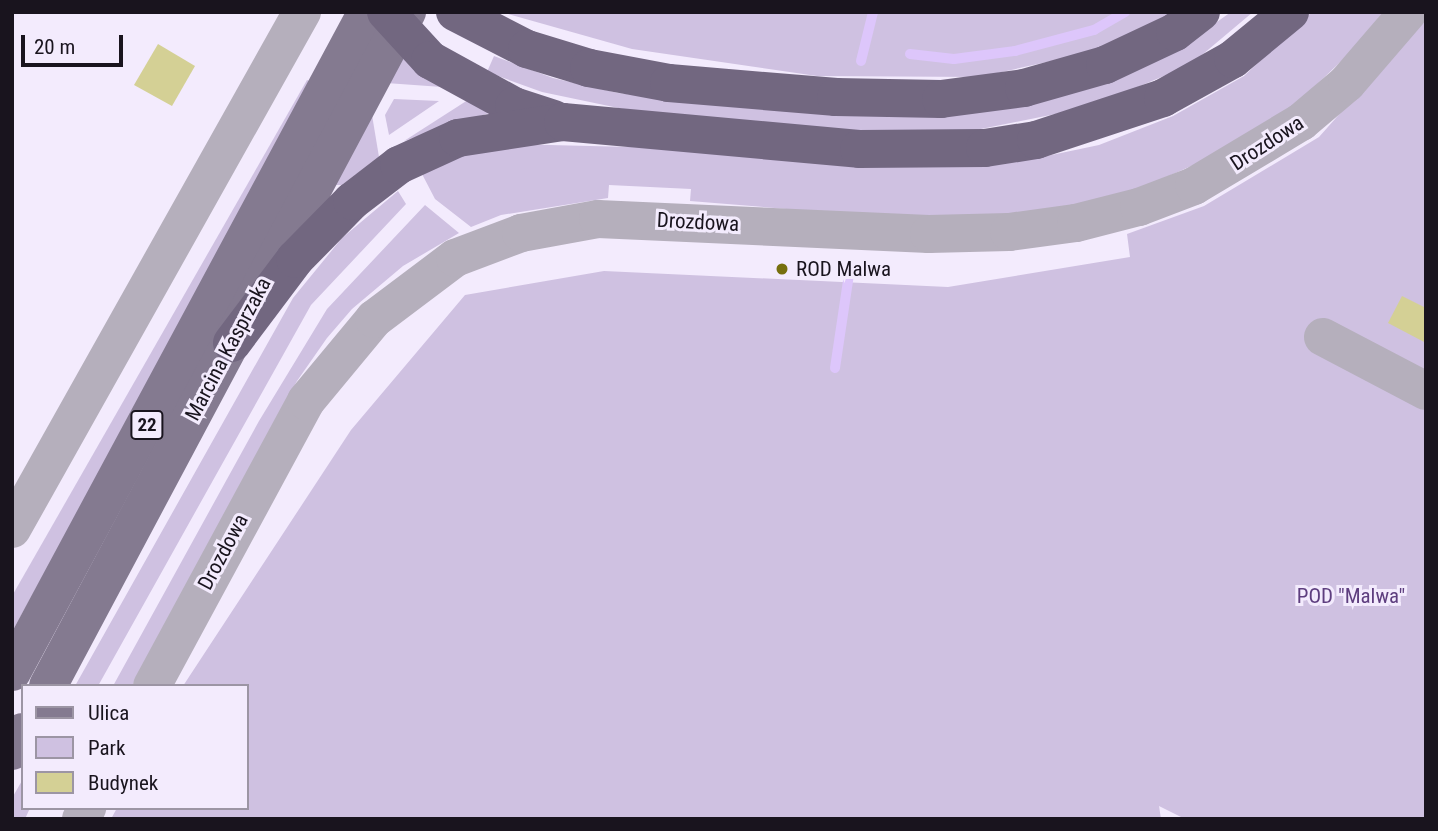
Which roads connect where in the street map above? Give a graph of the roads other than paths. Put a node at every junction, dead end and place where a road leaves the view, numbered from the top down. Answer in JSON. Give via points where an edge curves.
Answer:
{"nodes":[{"id":1,"x":302,"y":12,"type":"edge"},
{"id":2,"x":455,"y":12,"type":"edge"},
{"id":3,"x":1201,"y":12,"type":"edge"},
{"id":4,"x":1290,"y":12,"type":"edge"},
{"id":5,"x":1408,"y":12,"type":"edge"},
{"id":6,"x":390,"y":16,"type":"edge"},
{"id":7,"x":562,"y":122,"type":"junction"},
{"id":8,"x":1323,"y":337,"type":"dead end"},
{"id":9,"x":232,"y":343,"type":"junction"},
{"id":10,"x":1426,"y":391,"type":"edge"},
{"id":11,"x":12,"y":529,"type":"edge"},
{"id":12,"x":12,"y":672,"type":"edge"},
{"id":13,"x":49,"y":684,"type":"edge"},
{"id":14,"x":153,"y":684,"type":"edge"},
{"id":15,"x":21,"y":735,"type":"edge"},
{"id":16,"x":12,"y":751,"type":"edge"}],
"edges":[{"from":1,"to":11,"type":"street"},
{"from":2,"to":3,"type":"highway","via":[[527,49],[589,68],[669,83],[836,97],[941,99],[1024,88],[1105,65],[1175,32]]},
{"from":4,"to":7,"type":"highway","via":[[1233,59],[1163,98],[1036,140],[985,148],[859,149]]},
{"from":5,"to":14,"type":"street","name":"Drozdowa","via":[[1347,83],[1301,122],[1194,187],[1139,208],[1076,223],[956,233],[598,219],[520,233],[455,258],[374,319],[306,401]]},
{"from":6,"to":7,"type":"highway","via":[[430,60],[466,82]]},
{"from":6,"to":9,"type":"main road","name":"Marcina Kasprzaka","number":"22"},
{"from":6,"to":12,"type":"main road","name":"Marcina Kasprzaka","number":"22"},
{"from":7,"to":9,"type":"highway","via":[[458,138],[414,156],[376,181],[295,259]]},
{"from":8,"to":10,"type":"street"},
{"from":9,"to":13,"type":"main road","name":"Marcina Kasprzaka","number":"22"},
{"from":15,"to":16,"type":"main road"}]}
